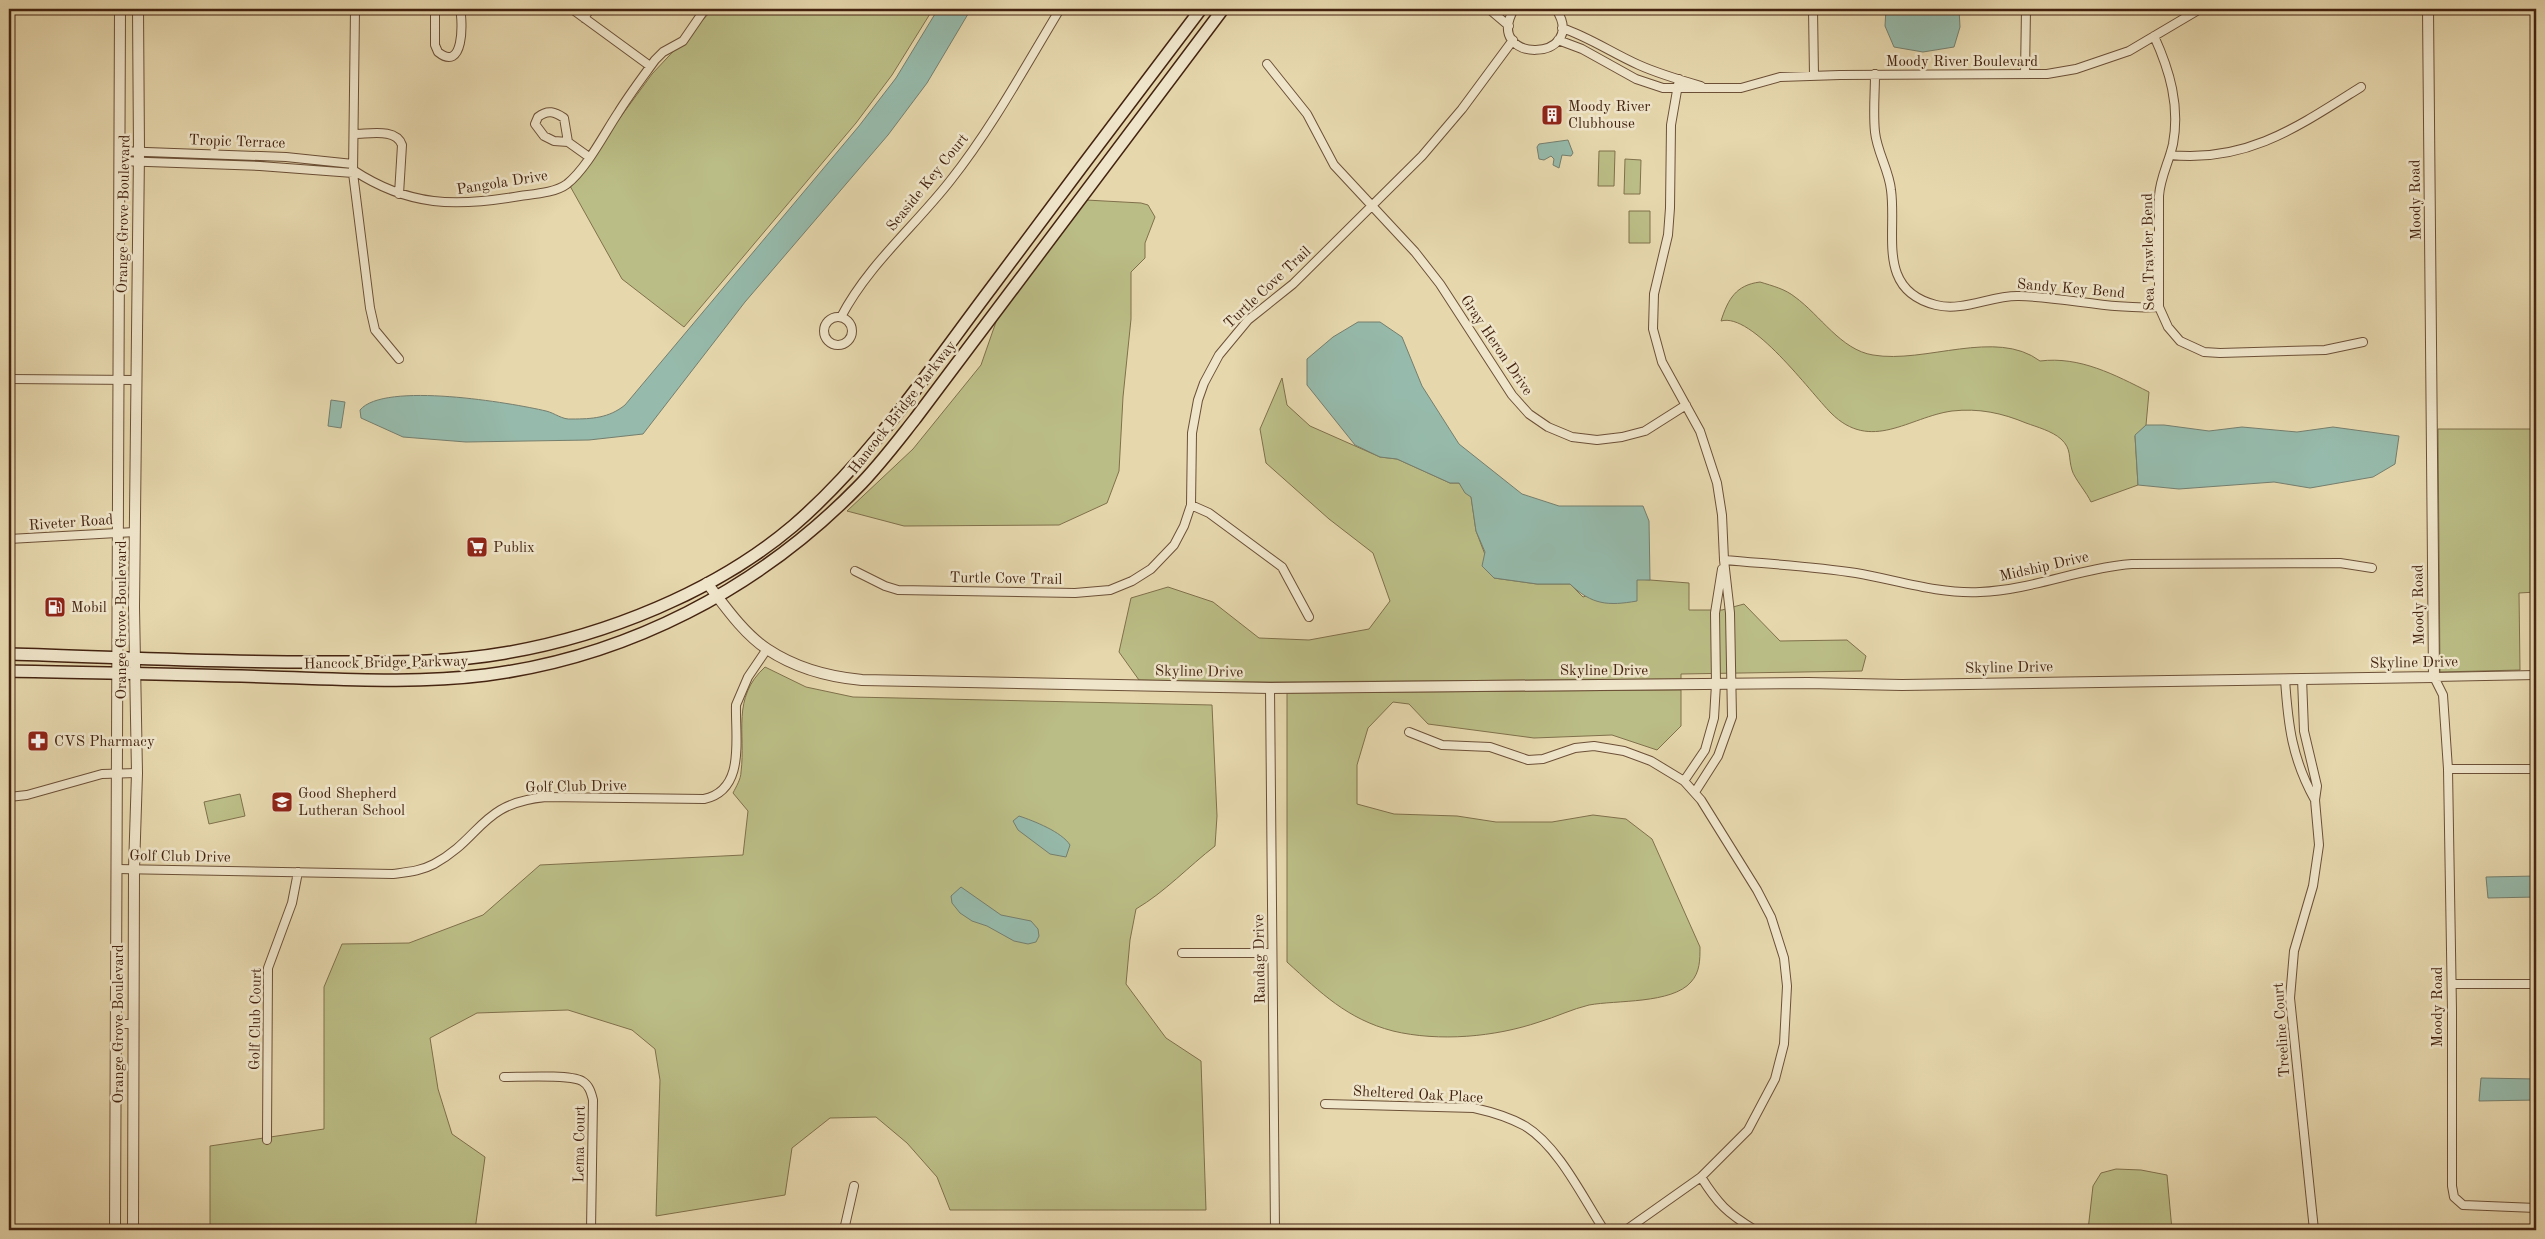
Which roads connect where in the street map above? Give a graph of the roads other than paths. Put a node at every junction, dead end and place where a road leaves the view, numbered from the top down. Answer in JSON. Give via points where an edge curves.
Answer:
{"nodes":[{"id":1,"x":120,"y":9,"type":"edge"},
{"id":2,"x":138,"y":9,"type":"edge"},
{"id":3,"x":355,"y":9,"type":"edge"},
{"id":4,"x":435,"y":9,"type":"edge"},
{"id":5,"x":460,"y":9,"type":"edge"},
{"id":6,"x":572,"y":9,"type":"edge"},
{"id":7,"x":590,"y":9,"type":"edge"},
{"id":8,"x":705,"y":9,"type":"edge"},
{"id":9,"x":1060,"y":9,"type":"edge"},
{"id":10,"x":1201,"y":9,"type":"edge"},
{"id":11,"x":1224,"y":9,"type":"edge"},
{"id":12,"x":1489,"y":9,"type":"edge"},
{"id":13,"x":1514,"y":9,"type":"edge"},
{"id":14,"x":1556,"y":9,"type":"edge"},
{"id":15,"x":1813,"y":9,"type":"edge"},
{"id":16,"x":2026,"y":9,"type":"edge"},
{"id":17,"x":2200,"y":9,"type":"edge"},
{"id":18,"x":2428,"y":9,"type":"edge"},
{"id":19,"x":584,"y":18,"type":"junction"},
{"id":20,"x":1509,"y":26,"type":"junction"},
{"id":21,"x":1562,"y":28,"type":"junction"},
{"id":22,"x":2154,"y":36,"type":"junction"},
{"id":23,"x":1513,"y":40,"type":"junction"},
{"id":24,"x":1558,"y":40,"type":"junction"},
{"id":25,"x":1267,"y":64,"type":"dead end"},
{"id":26,"x":650,"y":66,"type":"junction"},
{"id":27,"x":1875,"y":74,"type":"junction"},
{"id":28,"x":2025,"y":74,"type":"junction"},
{"id":29,"x":1814,"y":76,"type":"junction"},
{"id":30,"x":1679,"y":79,"type":"junction"},
{"id":31,"x":1677,"y":88,"type":"junction"},
{"id":32,"x":1710,"y":88,"type":"junction"},
{"id":33,"x":2362,"y":88,"type":"dead end"},
{"id":34,"x":354,"y":134,"type":"junction"},
{"id":35,"x":568,"y":142,"type":"junction"},
{"id":36,"x":139,"y":151,"type":"junction"},
{"id":37,"x":2170,"y":155,"type":"junction"},
{"id":38,"x":119,"y":156,"type":"junction"},
{"id":39,"x":589,"y":157,"type":"junction"},
{"id":40,"x":139,"y":162,"type":"junction"},
{"id":41,"x":354,"y":169,"type":"junction"},
{"id":42,"x":399,"y":194,"type":"junction"},
{"id":43,"x":1372,"y":204,"type":"junction"},
{"id":44,"x":2159,"y":307,"type":"junction"},
{"id":45,"x":841,"y":317,"type":"dead end"},
{"id":46,"x":2363,"y":342,"type":"dead end"},
{"id":47,"x":399,"y":359,"type":"dead end"},
{"id":48,"x":9,"y":379,"type":"edge"},
{"id":49,"x":119,"y":380,"type":"junction"},
{"id":50,"x":136,"y":380,"type":"junction"},
{"id":51,"x":1686,"y":406,"type":"junction"},
{"id":52,"x":1191,"y":505,"type":"junction"},
{"id":53,"x":135,"y":532,"type":"junction"},
{"id":54,"x":118,"y":533,"type":"junction"},
{"id":55,"x":9,"y":538,"type":"edge"},
{"id":56,"x":1724,"y":560,"type":"junction"},
{"id":57,"x":2372,"y":568,"type":"dead end"},
{"id":58,"x":855,"y":571,"type":"dead end"},
{"id":59,"x":707,"y":583,"type":"junction"},
{"id":60,"x":717,"y":597,"type":"junction"},
{"id":61,"x":1309,"y":617,"type":"dead end"},
{"id":62,"x":767,"y":649,"type":"junction"},
{"id":63,"x":9,"y":654,"type":"edge"},
{"id":64,"x":116,"y":657,"type":"junction"},
{"id":65,"x":135,"y":657,"type":"junction"},
{"id":66,"x":9,"y":671,"type":"edge"},
{"id":67,"x":117,"y":672,"type":"junction"},
{"id":68,"x":136,"y":673,"type":"junction"},
{"id":69,"x":2536,"y":675,"type":"edge"},
{"id":70,"x":2434,"y":677,"type":"junction"},
{"id":71,"x":2285,"y":678,"type":"junction"},
{"id":72,"x":2302,"y":678,"type":"junction"},
{"id":73,"x":1716,"y":684,"type":"junction"},
{"id":74,"x":1731,"y":684,"type":"junction"},
{"id":75,"x":1270,"y":688,"type":"junction"},
{"id":76,"x":1409,"y":732,"type":"dead end"},
{"id":77,"x":1707,"y":741,"type":"junction"},
{"id":78,"x":1722,"y":747,"type":"junction"},
{"id":79,"x":2448,"y":768,"type":"junction"},
{"id":80,"x":2536,"y":768,"type":"edge"},
{"id":81,"x":117,"y":772,"type":"junction"},
{"id":82,"x":137,"y":773,"type":"junction"},
{"id":83,"x":1684,"y":781,"type":"junction"},
{"id":84,"x":1695,"y":792,"type":"junction"},
{"id":85,"x":9,"y":798,"type":"edge"},
{"id":86,"x":2315,"y":800,"type":"junction"},
{"id":87,"x":117,"y":869,"type":"junction"},
{"id":88,"x":134,"y":869,"type":"junction"},
{"id":89,"x":298,"y":872,"type":"junction"},
{"id":90,"x":1182,"y":953,"type":"dead end"},
{"id":91,"x":1272,"y":953,"type":"junction"},
{"id":92,"x":2452,"y":984,"type":"junction"},
{"id":93,"x":2536,"y":984,"type":"edge"},
{"id":94,"x":116,"y":1024,"type":"junction"},
{"id":95,"x":133,"y":1024,"type":"junction"},
{"id":96,"x":504,"y":1077,"type":"dead end"},
{"id":97,"x":1325,"y":1104,"type":"dead end"},
{"id":98,"x":267,"y":1140,"type":"dead end"},
{"id":99,"x":1701,"y":1176,"type":"junction"},
{"id":100,"x":854,"y":1186,"type":"dead end"},
{"id":101,"x":2536,"y":1208,"type":"edge"},
{"id":102,"x":115,"y":1230,"type":"edge"},
{"id":103,"x":132,"y":1230,"type":"edge"},
{"id":104,"x":591,"y":1230,"type":"edge"},
{"id":105,"x":844,"y":1230,"type":"edge"},
{"id":106,"x":1275,"y":1230,"type":"edge"},
{"id":107,"x":1604,"y":1230,"type":"edge"},
{"id":108,"x":1626,"y":1230,"type":"edge"},
{"id":109,"x":1755,"y":1230,"type":"edge"},
{"id":110,"x":2314,"y":1230,"type":"edge"}],
"edges":[{"from":1,"to":38,"type":"street","name":"Orange Grove Boulevard"},
{"from":2,"to":36,"type":"street","name":"Orange Grove Boulevard"},
{"from":3,"to":34,"type":"street"},
{"from":4,"to":5,"type":"street","via":[[435,45],[438,52],[448,56],[455,55],[460,49]]},
{"from":6,"to":19,"type":"street"},
{"from":7,"to":19,"type":"street"},
{"from":8,"to":26,"type":"street","name":"Pangola Drive","via":[[683,41],[663,52]]},
{"from":9,"to":45,"type":"street","name":"Seaside Key Court","via":[[974,149],[857,288]]},
{"from":10,"to":59,"type":"main road","name":"Hancock Bridge Parkway","via":[[915,390],[858,460],[794,525],[759,552]]},
{"from":11,"to":60,"type":"main road","name":"Hancock Bridge Parkway","via":[[874,470],[793,546]]},
{"from":12,"to":20,"type":"street"},
{"from":13,"to":20,"type":"street"},
{"from":14,"to":21,"type":"street"},
{"from":15,"to":29,"type":"street"},
{"from":16,"to":28,"type":"street"},
{"from":17,"to":22,"type":"street","name":"Moody River Boulevard"},
{"from":18,"to":70,"type":"street","name":"Moody Road"},
{"from":19,"to":26,"type":"street"},
{"from":20,"to":23,"type":"street"},
{"from":21,"to":24,"type":"street"},
{"from":21,"to":30,"type":"street","name":"Moody River Boulevard","via":[[1587,37],[1637,64]]},
{"from":22,"to":28,"type":"street","name":"Moody River Boulevard","via":[[2129,51],[2076,69]]},
{"from":22,"to":37,"type":"street","name":"Sea Trawler Bend","via":[[2170,76],[2174,99],[2175,129]]},
{"from":23,"to":24,"type":"street","via":[[1523,49],[1539,52]]},
{"from":23,"to":43,"type":"street","name":"Turtle Cove Trail","via":[[1422,156]]},
{"from":24,"to":31,"type":"street","name":"Moody River Boulevard","via":[[1582,49],[1636,79],[1663,88]]},
{"from":25,"to":43,"type":"street","name":"Gray Heron Drive","via":[[1307,114],[1334,165]]},
{"from":26,"to":39,"type":"street","name":"Pangola Drive"},
{"from":27,"to":28,"type":"street","name":"Moody River Boulevard"},
{"from":27,"to":29,"type":"street","name":"Moody River Boulevard"},
{"from":27,"to":44,"type":"street","name":"Sandy Key Bend","via":[[1875,132],[1891,189],[1891,251],[1902,284],[1913,295],[1938,306],[1957,306],[2014,295],[2137,308]]},
{"from":29,"to":32,"type":"street","name":"Moody River Boulevard","via":[[1780,77],[1742,88]]},
{"from":30,"to":31,"type":"street"},
{"from":30,"to":32,"type":"street","name":"Moody River Boulevard"},
{"from":31,"to":32,"type":"street","name":"Moody River Boulevard"},
{"from":31,"to":51,"type":"street","via":[[1670,125],[1668,235],[1652,314],[1662,362]]},
{"from":33,"to":37,"type":"street","via":[[2298,127],[2262,144],[2228,154]]},
{"from":34,"to":41,"type":"street"},
{"from":34,"to":42,"type":"street","via":[[393,134],[400,139]]},
{"from":35,"to":35,"type":"street","via":[[554,142],[544,136],[535,124],[538,117],[548,111],[564,118]]},
{"from":35,"to":39,"type":"street"},
{"from":36,"to":38,"type":"street","name":"Tropic Terrace"},
{"from":36,"to":40,"type":"street","name":"Orange Grove Boulevard"},
{"from":36,"to":41,"type":"street","name":"Tropic Terrace","via":[[286,157]]},
{"from":37,"to":44,"type":"street","name":"Sea Trawler Bend","via":[[2160,190]]},
{"from":38,"to":40,"type":"street","name":"Tropic Terrace"},
{"from":38,"to":49,"type":"street","name":"Orange Grove Boulevard"},
{"from":39,"to":42,"type":"street","name":"Pangola Drive","via":[[566,185],[542,192],[482,203],[450,204]]},
{"from":40,"to":41,"type":"street","name":"Tropic Terrace"},
{"from":40,"to":50,"type":"street","name":"Orange Grove Boulevard"},
{"from":41,"to":42,"type":"street","name":"Pangola Drive"},
{"from":41,"to":47,"type":"street","via":[[375,330]]},
{"from":43,"to":51,"type":"street","name":"Gray Heron Drive","via":[[1440,284],[1512,396],[1529,414],[1548,427],[1572,436],[1597,440],[1622,437],[1645,431]]},
{"from":43,"to":52,"type":"street","name":"Turtle Cove Trail","via":[[1293,284],[1248,320],[1219,355],[1204,383],[1196,412],[1192,438]]},
{"from":44,"to":46,"type":"street","name":"Sea Trawler Bend","via":[[2163,320],[2174,334],[2188,346],[2204,352],[2314,351]]},
{"from":48,"to":49,"type":"street"},
{"from":49,"to":50,"type":"street"},
{"from":49,"to":54,"type":"street","name":"Orange Grove Boulevard"},
{"from":50,"to":53,"type":"street","name":"Orange Grove Boulevard"},
{"from":51,"to":56,"type":"street","via":[[1700,431],[1717,483]]},
{"from":52,"to":58,"type":"street","name":"Turtle Cove Trail","via":[[1181,534],[1160,561],[1142,576],[1110,590],[1075,593],[898,590]]},
{"from":52,"to":61,"type":"street","via":[[1209,513],[1282,567]]},
{"from":53,"to":54,"type":"street","name":"Riveter Road"},
{"from":53,"to":65,"type":"street","name":"Orange Grove Boulevard"},
{"from":54,"to":55,"type":"street","name":"Riveter Road"},
{"from":54,"to":64,"type":"street","name":"Orange Grove Boulevard"},
{"from":56,"to":57,"type":"street","name":"Midship Drive","via":[[1855,573],[1928,589],[1979,592],[2032,586],[2100,567],[2132,564],[2340,564]]},
{"from":56,"to":73,"type":"street","via":[[1715,614]]},
{"from":56,"to":74,"type":"street","via":[[1730,613]]},
{"from":59,"to":60,"type":"street","name":"Skyline Drive"},
{"from":59,"to":65,"type":"main road","name":"Hancock Bridge Parkway","via":[[602,629],[502,654],[426,662]]},
{"from":60,"to":62,"type":"street","name":"Skyline Drive"},
{"from":60,"to":68,"type":"main road","name":"Hancock Bridge Parkway","via":[[653,629],[607,646],[544,664],[488,675],[365,680]]},
{"from":62,"to":75,"type":"street","name":"Skyline Drive","via":[[817,672],[862,680]]},
{"from":62,"to":89,"type":"street","name":"Golf Club Drive","via":[[738,694],[734,774],[726,788],[715,797],[523,799],[492,814],[450,853],[424,868],[393,874]]},
{"from":63,"to":64,"type":"main road","name":"Hancock Bridge Parkway"},
{"from":64,"to":65,"type":"main road","name":"Hancock Bridge Parkway"},
{"from":64,"to":67,"type":"street","name":"Orange Grove Boulevard"},
{"from":65,"to":68,"type":"street","name":"Orange Grove Boulevard"},
{"from":66,"to":67,"type":"main road","name":"Hancock Bridge Parkway"},
{"from":67,"to":68,"type":"main road","name":"Hancock Bridge Parkway"},
{"from":67,"to":81,"type":"street","name":"Orange Grove Boulevard"},
{"from":68,"to":82,"type":"street","name":"Orange Grove Boulevard"},
{"from":69,"to":70,"type":"street","name":"Skyline Drive"},
{"from":70,"to":72,"type":"street","name":"Skyline Drive"},
{"from":70,"to":79,"type":"street","name":"Moody Road","via":[[2443,695]]},
{"from":71,"to":72,"type":"street","name":"Skyline Drive"},
{"from":71,"to":74,"type":"street","name":"Skyline Drive","via":[[1902,685]]},
{"from":71,"to":86,"type":"street","name":"Treeline Court","via":[[2293,751]]},
{"from":72,"to":86,"type":"street","name":"Treeline Court","via":[[2304,731],[2317,786]]},
{"from":73,"to":74,"type":"street","name":"Skyline Drive"},
{"from":73,"to":75,"type":"street","name":"Skyline Drive"},
{"from":73,"to":77,"type":"street","via":[[1714,718]]},
{"from":74,"to":78,"type":"street","via":[[1732,717]]},
{"from":75,"to":91,"type":"street","name":"Randag Drive"},
{"from":76,"to":83,"type":"street","via":[[1442,745],[1490,747],[1528,760],[1543,759],[1584,746],[1614,748],[1651,761]]},
{"from":77,"to":78,"type":"street"},
{"from":77,"to":83,"type":"street"},
{"from":78,"to":84,"type":"street"},
{"from":79,"to":80,"type":"street"},
{"from":79,"to":92,"type":"street","name":"Moody Road"},
{"from":81,"to":82,"type":"street"},
{"from":81,"to":85,"type":"street"},
{"from":81,"to":87,"type":"street","name":"Orange Grove Boulevard"},
{"from":82,"to":88,"type":"street","name":"Orange Grove Boulevard"},
{"from":83,"to":84,"type":"street"},
{"from":84,"to":99,"type":"street","via":[[1718,823],[1771,917],[1784,958],[1788,998],[1784,1044],[1775,1080],[1763,1105],[1748,1130]]},
{"from":86,"to":110,"type":"street","name":"Treeline Court","via":[[2318,859],[2294,951],[2290,998]]},
{"from":87,"to":88,"type":"street","name":"Golf Club Drive"},
{"from":87,"to":94,"type":"street","name":"Orange Grove Boulevard"},
{"from":88,"to":89,"type":"street","name":"Golf Club Drive"},
{"from":88,"to":95,"type":"street","name":"Orange Grove Boulevard"},
{"from":89,"to":98,"type":"street","name":"Golf Club Court","via":[[292,902],[268,968]]},
{"from":90,"to":91,"type":"street"},
{"from":91,"to":106,"type":"street","name":"Randag Drive"},
{"from":92,"to":93,"type":"street"},
{"from":92,"to":101,"type":"street","name":"Moody Road","via":[[2451,1152],[2454,1197],[2462,1205]]},
{"from":94,"to":95,"type":"street"},
{"from":94,"to":102,"type":"street","name":"Orange Grove Boulevard"},
{"from":95,"to":103,"type":"street","name":"Orange Grove Boulevard"},
{"from":96,"to":104,"type":"street","name":"Lema Court","via":[[572,1078],[586,1084],[591,1091]]},
{"from":97,"to":107,"type":"street","name":"Sheltered Oak Place","via":[[1474,1108],[1498,1113],[1526,1126],[1543,1140]]},
{"from":99,"to":108,"type":"street"},
{"from":99,"to":109,"type":"street","via":[[1730,1215]]},
{"from":100,"to":105,"type":"street"}]}
